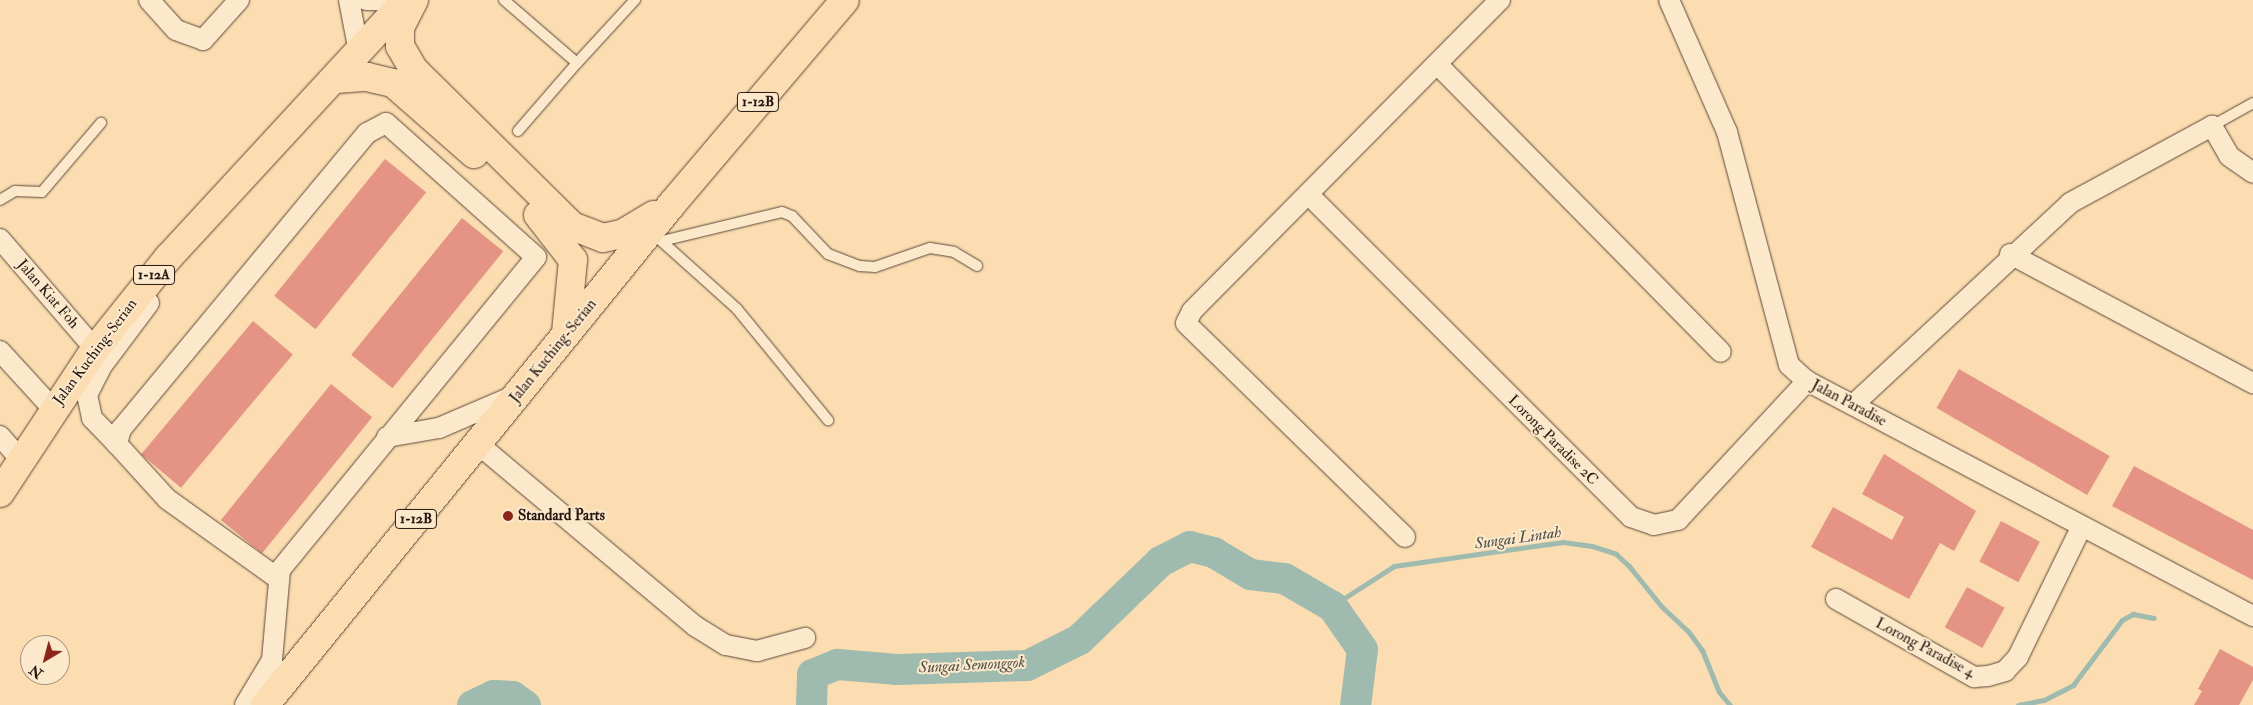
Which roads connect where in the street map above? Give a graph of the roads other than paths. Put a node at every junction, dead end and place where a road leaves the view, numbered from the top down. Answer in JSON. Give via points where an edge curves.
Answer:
{"nodes":[{"id":1,"x":149,"y":0,"type":"edge"},
{"id":2,"x":239,"y":0,"type":"edge"},
{"id":3,"x":348,"y":0,"type":"edge"},
{"id":4,"x":366,"y":0,"type":"edge"},
{"id":5,"x":406,"y":0,"type":"edge"},
{"id":6,"x":414,"y":0,"type":"edge"},
{"id":7,"x":504,"y":0,"type":"edge"},
{"id":8,"x":635,"y":0,"type":"edge"},
{"id":9,"x":845,"y":0,"type":"edge"},
{"id":10,"x":1500,"y":0,"type":"edge"},
{"id":11,"x":1669,"y":0,"type":"edge"},
{"id":12,"x":360,"y":52,"type":"junction"},
{"id":13,"x":577,"y":63,"type":"junction"},
{"id":14,"x":1437,"y":64,"type":"junction"},
{"id":15,"x":336,"y":79,"type":"junction"},
{"id":16,"x":2253,"y":103,"type":"edge"},
{"id":17,"x":296,"y":121,"type":"junction"},
{"id":18,"x":101,"y":123,"type":"dead end"},
{"id":19,"x":2212,"y":126,"type":"junction"},
{"id":20,"x":518,"y":131,"type":"dead end"},
{"id":21,"x":2253,"y":173,"type":"edge"},
{"id":22,"x":1308,"y":194,"type":"junction"},
{"id":23,"x":0,"y":200,"type":"edge"},
{"id":24,"x":672,"y":204,"type":"junction"},
{"id":25,"x":555,"y":232,"type":"junction"},
{"id":26,"x":656,"y":236,"type":"junction"},
{"id":27,"x":0,"y":239,"type":"edge"},
{"id":28,"x":2010,"y":254,"type":"junction"},
{"id":29,"x":536,"y":257,"type":"junction"},
{"id":30,"x":976,"y":266,"type":"dead end"},
{"id":31,"x":566,"y":333,"type":"junction"},
{"id":32,"x":95,"y":349,"type":"junction"},
{"id":33,"x":0,"y":351,"type":"edge"},
{"id":34,"x":1721,"y":352,"type":"dead end"},
{"id":35,"x":1807,"y":381,"type":"junction"},
{"id":36,"x":2253,"y":383,"type":"edge"},
{"id":37,"x":518,"y":395,"type":"junction"},
{"id":38,"x":1853,"y":405,"type":"junction"},
{"id":39,"x":53,"y":408,"type":"junction"},
{"id":40,"x":828,"y":420,"type":"dead end"},
{"id":41,"x":0,"y":436,"type":"edge"},
{"id":42,"x":387,"y":437,"type":"junction"},
{"id":43,"x":117,"y":444,"type":"junction"},
{"id":44,"x":478,"y":444,"type":"junction"},
{"id":45,"x":21,"y":460,"type":"junction"},
{"id":46,"x":0,"y":494,"type":"edge"},
{"id":47,"x":2082,"y":528,"type":"junction"},
{"id":48,"x":1405,"y":537,"type":"dead end"},
{"id":49,"x":276,"y":577,"type":"junction"},
{"id":50,"x":1836,"y":599,"type":"dead end"},
{"id":51,"x":2253,"y":616,"type":"edge"},
{"id":52,"x":805,"y":638,"type":"dead end"},
{"id":53,"x":245,"y":705,"type":"edge"},
{"id":54,"x":265,"y":705,"type":"edge"}],
"edges":[{"from":1,"to":2,"type":"street","via":[[180,33],[204,40]]},
{"from":3,"to":12,"type":"street"},
{"from":4,"to":5,"type":"street"},
{"from":5,"to":12,"type":"highway","name":"Jalan Kuching-Serian","number":"1-12A"},
{"from":6,"to":24,"type":"highway","via":[[400,28],[400,46],[414,70],[572,226],[603,238],[622,234]]},
{"from":7,"to":13,"type":"lane"},
{"from":8,"to":13,"type":"lane"},
{"from":9,"to":24,"type":"highway","name":"Jalan Kuching-Serian","number":"1-12B"},
{"from":10,"to":14,"type":"street"},
{"from":11,"to":35,"type":"street","name":"Jalan Paradise","via":[[1727,132],[1789,365]]},
{"from":12,"to":15,"type":"highway","name":"Jalan Kuching-Serian","number":"1-12A"},
{"from":13,"to":20,"type":"lane"},
{"from":14,"to":22,"type":"street"},
{"from":14,"to":34,"type":"street"},
{"from":15,"to":17,"type":"highway","name":"Jalan Kuching-Serian","number":"1-12A"},
{"from":15,"to":25,"type":"highway","via":[[367,77],[393,83],[422,105]]},
{"from":16,"to":19,"type":"lane"},
{"from":17,"to":32,"type":"highway","name":"Jalan Kuching-Serian","number":"1-12A","via":[[168,258]]},
{"from":17,"to":43,"type":"street","via":[[101,367],[87,395],[92,418]]},
{"from":18,"to":23,"type":"lane","via":[[42,192],[15,191]]},
{"from":19,"to":21,"type":"street","via":[[2229,156]]},
{"from":19,"to":28,"type":"street","via":[[2070,203]]},
{"from":22,"to":35,"type":"street","name":"Lorong Paradise 2C","via":[[1631,517],[1654,525],[1678,520]]},
{"from":22,"to":48,"type":"street","via":[[1192,312],[1186,324]]},
{"from":24,"to":26,"type":"highway","name":"Jalan Kuching-Serian","number":"1-12B"},
{"from":25,"to":29,"type":"street"},
{"from":25,"to":31,"type":"highway","via":[[573,260]]},
{"from":26,"to":30,"type":"lane","via":[[782,212],[792,216],[828,254],[860,266],[875,268],[930,248],[954,252]]},
{"from":26,"to":31,"type":"highway","name":"Jalan Kuching-Serian","number":"1-12B"},
{"from":26,"to":40,"type":"lane","via":[[737,309]]},
{"from":27,"to":32,"type":"street","name":"Jalan Kiat Foh"},
{"from":28,"to":36,"type":"street"},
{"from":28,"to":38,"type":"street"},
{"from":29,"to":42,"type":"street"},
{"from":29,"to":43,"type":"street","via":[[397,128],[380,124],[368,133],[121,429]]},
{"from":31,"to":37,"type":"highway","name":"Jalan Kuching-Serian","number":"1-12B"},
{"from":32,"to":39,"type":"highway","name":"Jalan Kuching-Serian","number":"1-12A"},
{"from":33,"to":39,"type":"street"},
{"from":35,"to":38,"type":"street","name":"Jalan Paradise"},
{"from":37,"to":42,"type":"street","via":[[439,428]]},
{"from":37,"to":44,"type":"highway","name":"Jalan Kuching-Serian","number":"1-12B"},
{"from":38,"to":47,"type":"street","name":"Jalan Paradise"},
{"from":39,"to":45,"type":"highway","name":"Jalan Kuching-Serian","number":"1-12A"},
{"from":41,"to":45,"type":"street"},
{"from":42,"to":49,"type":"street"},
{"from":43,"to":49,"type":"street","via":[[167,499],[206,531]]},
{"from":44,"to":52,"type":"street","via":[[695,626],[726,645],[757,651]]},
{"from":44,"to":54,"type":"highway","name":"Jalan Kuching-Serian","number":"1-12B"},
{"from":45,"to":46,"type":"highway","name":"Jalan Kuching-Serian","number":"1-12A"},
{"from":47,"to":50,"type":"street","name":"Lorong Paradise 4","via":[[2018,657],[2005,671],[1988,676],[1974,677]]},
{"from":47,"to":51,"type":"street","name":"Jalan Paradise"},
{"from":49,"to":53,"type":"street","via":[[278,626],[272,660]]}]}
